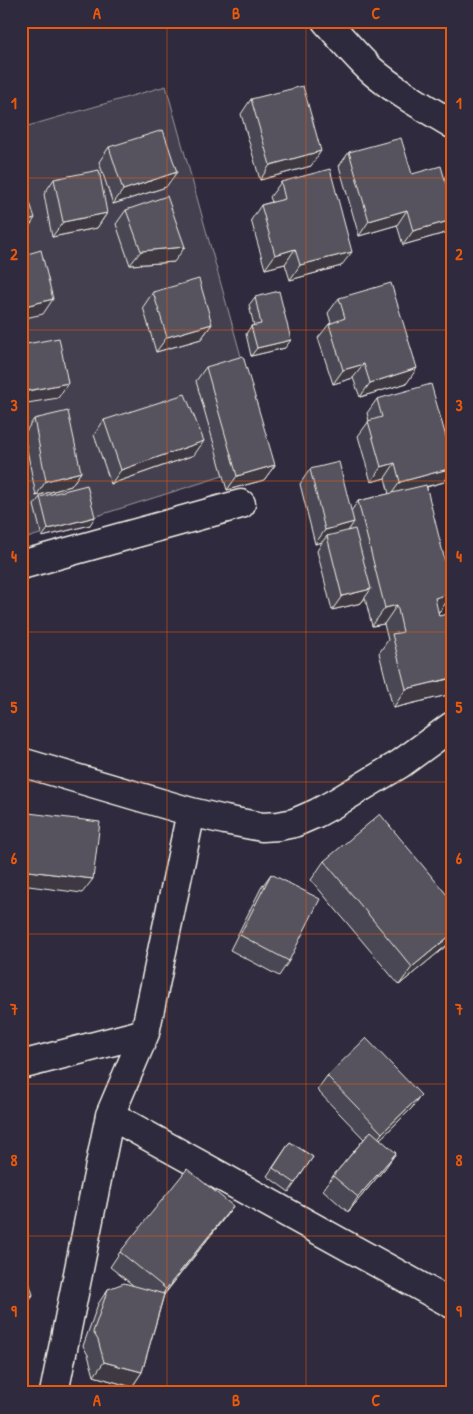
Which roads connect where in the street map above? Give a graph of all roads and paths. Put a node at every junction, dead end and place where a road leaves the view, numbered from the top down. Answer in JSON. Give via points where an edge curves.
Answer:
{"nodes":[{"id":1,"x":326,"y":21,"type":"edge"},
{"id":2,"x":452,"y":124,"type":"edge"},
{"id":3,"x":242,"y":504,"type":"dead end"},
{"id":4,"x":21,"y":565,"type":"edge"},
{"id":5,"x":452,"y":726,"type":"edge"},
{"id":6,"x":21,"y":762,"type":"edge"},
{"id":7,"x":191,"y":812,"type":"junction"},
{"id":8,"x":145,"y":1033,"type":"junction"},
{"id":9,"x":21,"y":1065,"type":"edge"},
{"id":10,"x":110,"y":1115,"type":"junction"},
{"id":11,"x":452,"y":1304,"type":"edge"},
{"id":12,"x":54,"y":1393,"type":"edge"}],
"edges":[{"from":1,"to":2,"type":"street","via":[[372,71]]},
{"from":3,"to":4,"type":"street"},
{"from":5,"to":7,"type":"street","via":[[400,764],[337,802],[294,823],[262,827]]},
{"from":6,"to":7,"type":"street"},
{"from":7,"to":8,"type":"street"},
{"from":8,"to":9,"type":"street"},
{"from":8,"to":10,"type":"street"},
{"from":10,"to":11,"type":"street"},
{"from":10,"to":12,"type":"street"}]}
